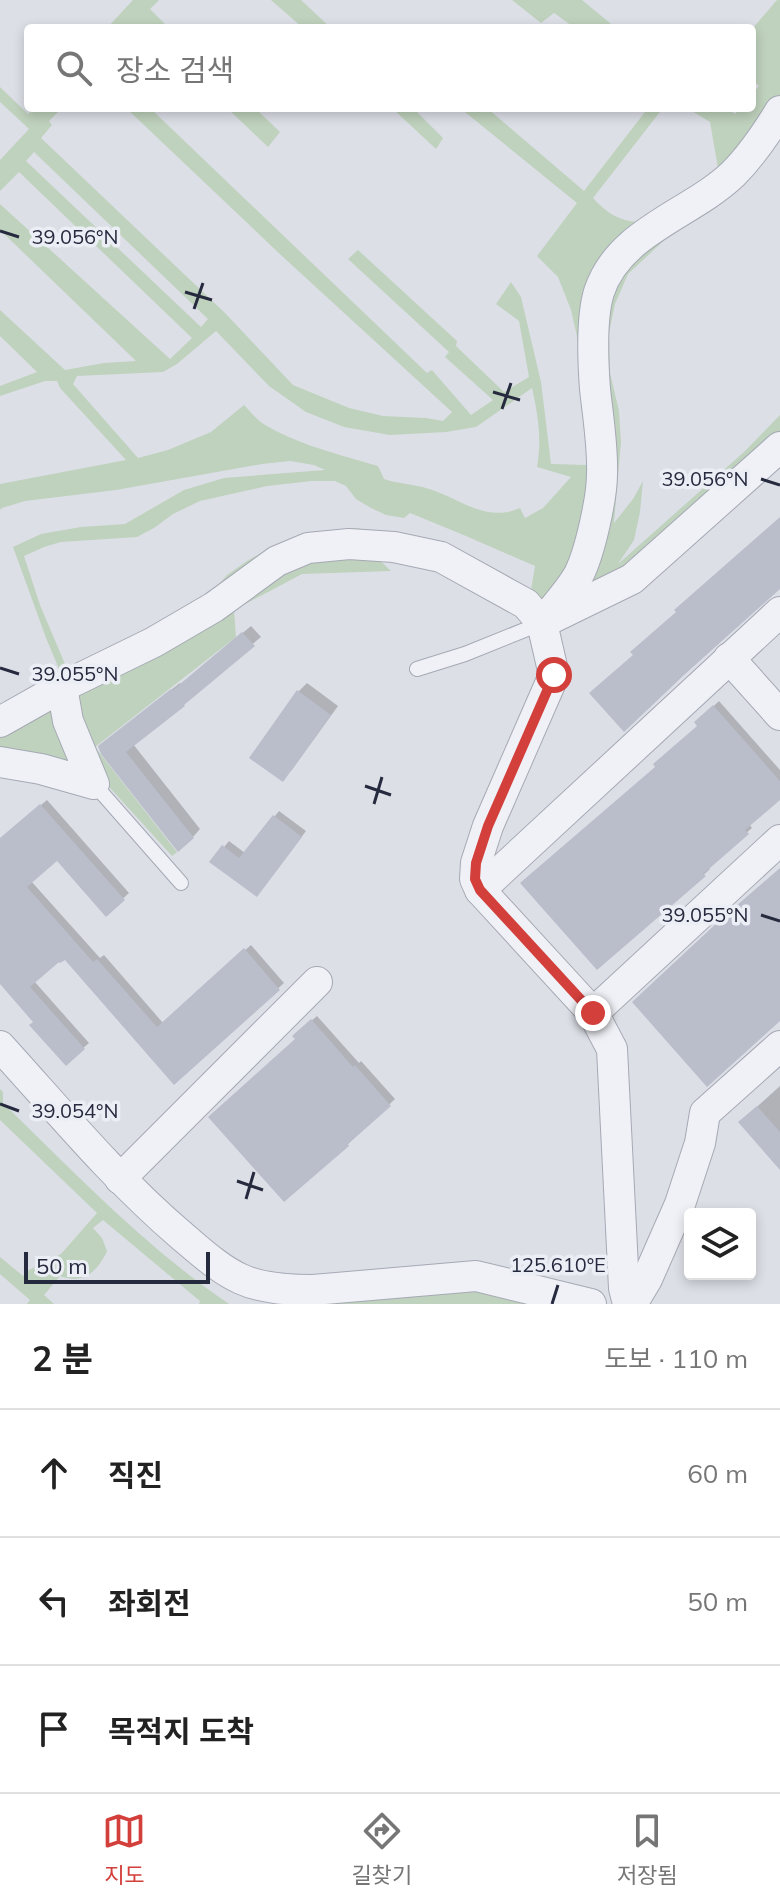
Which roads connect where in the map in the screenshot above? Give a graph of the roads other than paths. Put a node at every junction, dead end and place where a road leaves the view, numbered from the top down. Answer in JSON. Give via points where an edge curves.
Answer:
{"nodes":[{"id":1,"x":780,"y":111,"type":"edge"},
{"id":2,"x":780,"y":447,"type":"edge"},
{"id":3,"x":780,"y":612,"type":"edge"},
{"id":4,"x":542,"y":623,"type":"junction"},
{"id":5,"x":729,"y":658,"type":"junction"},
{"id":6,"x":417,"y":669,"type":"dead end"},
{"id":7,"x":62,"y":687,"type":"junction"},
{"id":8,"x":780,"y":715,"type":"edge"},
{"id":9,"x":0,"y":722,"type":"edge"},
{"id":10,"x":0,"y":762,"type":"edge"},
{"id":11,"x":94,"y":784,"type":"junction"},
{"id":12,"x":780,"y":840,"type":"edge"},
{"id":13,"x":181,"y":883,"type":"dead end"},
{"id":14,"x":480,"y":890,"type":"junction"},
{"id":15,"x":317,"y":982,"type":"dead end"},
{"id":16,"x":593,"y":1013,"type":"junction"},
{"id":17,"x":0,"y":1046,"type":"edge"},
{"id":18,"x":780,"y":1046,"type":"edge"},
{"id":19,"x":120,"y":1179,"type":"junction"},
{"id":20,"x":591,"y":1304,"type":"edge"},
{"id":21,"x":630,"y":1304,"type":"edge"}],
"edges":[{"from":1,"to":4,"type":"street","via":[[731,176],[628,248],[610,268],[598,295],[594,346],[603,475],[597,512],[578,574]]},
{"from":2,"to":4,"type":"street","via":[[632,579]]},
{"from":3,"to":5,"type":"street"},
{"from":4,"to":6,"type":"lane"},
{"from":4,"to":7,"type":"street","via":[[526,604],[441,557],[394,547],[308,548],[277,561],[154,642]]},
{"from":4,"to":14,"type":"street","via":[[554,675],[488,826],[476,863]]},
{"from":5,"to":8,"type":"street"},
{"from":5,"to":14,"type":"street"},
{"from":7,"to":9,"type":"street"},
{"from":7,"to":11,"type":"street","via":[[68,721]]},
{"from":10,"to":11,"type":"street"},
{"from":11,"to":13,"type":"lane"},
{"from":12,"to":16,"type":"street"},
{"from":14,"to":16,"type":"street"},
{"from":15,"to":19,"type":"street"},
{"from":16,"to":21,"type":"street","via":[[612,1049],[624,1288]]},
{"from":17,"to":19,"type":"street"},
{"from":18,"to":21,"type":"street","via":[[705,1113],[680,1204],[647,1279]]},
{"from":19,"to":20,"type":"street","via":[[210,1259],[258,1285],[313,1290],[476,1276]]}]}
